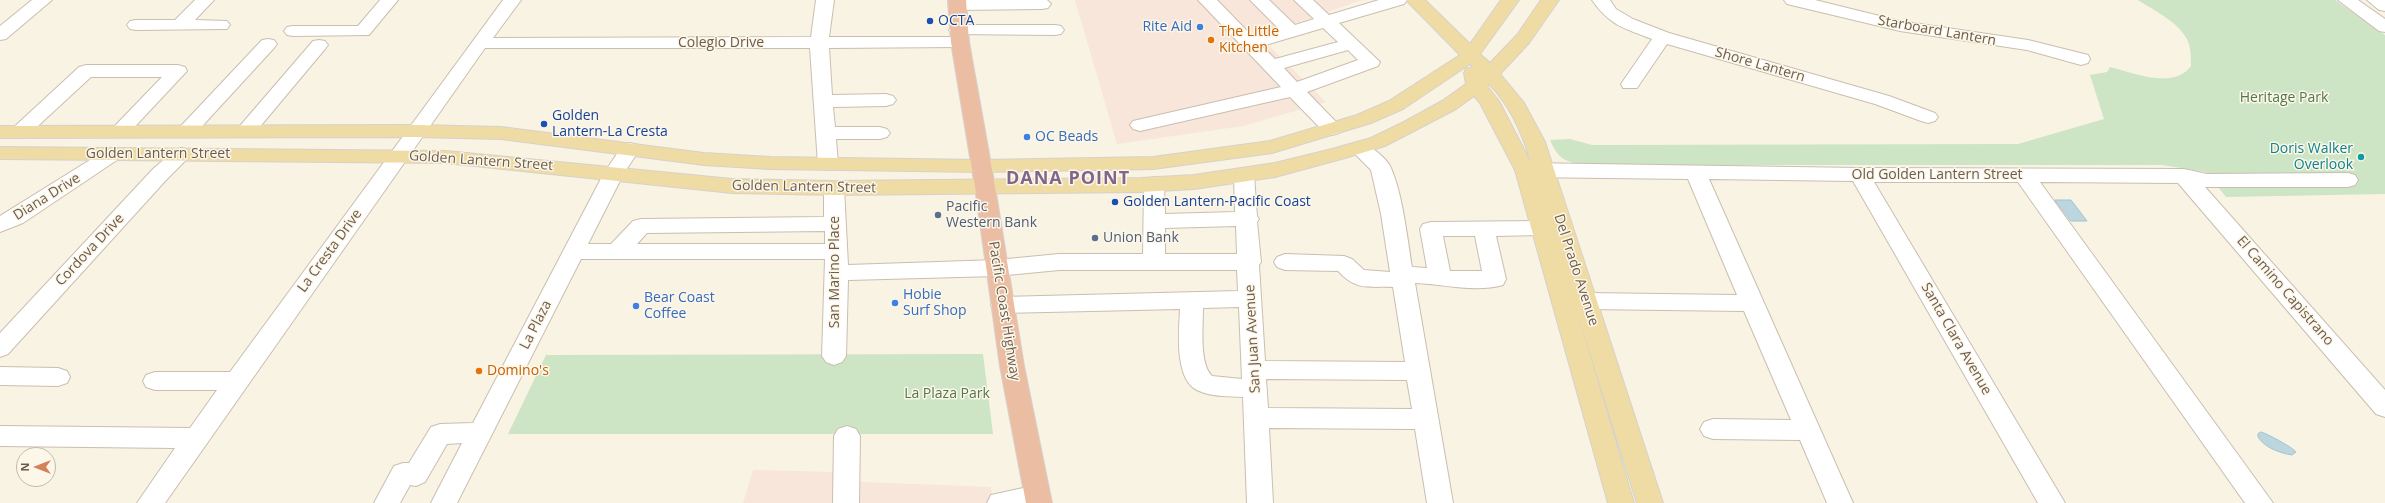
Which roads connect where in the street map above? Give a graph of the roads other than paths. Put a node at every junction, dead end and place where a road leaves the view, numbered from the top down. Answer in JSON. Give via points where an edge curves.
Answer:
{"nodes":[{"id":1,"x":43,"y":0,"type":"edge"},
{"id":2,"x":205,"y":0,"type":"edge"},
{"id":3,"x":389,"y":0,"type":"edge"},
{"id":4,"x":512,"y":0,"type":"edge"},
{"id":5,"x":825,"y":0,"type":"edge"},
{"id":6,"x":1207,"y":0,"type":"edge"},
{"id":7,"x":1259,"y":0,"type":"edge"},
{"id":8,"x":1398,"y":0,"type":"edge"},
{"id":9,"x":1415,"y":0,"type":"edge"},
{"id":10,"x":1510,"y":0,"type":"edge"},
{"id":11,"x":1550,"y":0,"type":"edge"},
{"id":12,"x":1601,"y":0,"type":"edge"},
{"id":13,"x":1793,"y":0,"type":"edge"},
{"id":14,"x":2347,"y":0,"type":"edge"},
{"id":15,"x":2376,"y":0,"type":"edge"},
{"id":16,"x":1308,"y":1,"type":"edge"},
{"id":17,"x":957,"y":2,"type":"edge"},
{"id":18,"x":1042,"y":4,"type":"dead end"},
{"id":19,"x":2385,"y":6,"type":"edge"},
{"id":20,"x":1326,"y":21,"type":"junction"},
{"id":21,"x":136,"y":24,"type":"dead end"},
{"id":22,"x":180,"y":25,"type":"junction"},
{"id":23,"x":221,"y":25,"type":"dead end"},
{"id":24,"x":2385,"y":27,"type":"edge"},
{"id":25,"x":1055,"y":30,"type":"dead end"},
{"id":26,"x":293,"y":31,"type":"dead end"},
{"id":27,"x":1291,"y":31,"type":"junction"},
{"id":28,"x":0,"y":35,"type":"edge"},
{"id":29,"x":959,"y":36,"type":"junction"},
{"id":30,"x":1663,"y":37,"type":"junction"},
{"id":31,"x":482,"y":43,"type":"junction"},
{"id":32,"x":819,"y":43,"type":"junction"},
{"id":33,"x":268,"y":44,"type":"dead end"},
{"id":34,"x":1249,"y":44,"type":"junction"},
{"id":35,"x":1350,"y":44,"type":"junction"},
{"id":36,"x":319,"y":45,"type":"dead end"},
{"id":37,"x":1470,"y":56,"type":"junction"},
{"id":38,"x":2081,"y":58,"type":"dead end"},
{"id":39,"x":1271,"y":66,"type":"junction"},
{"id":40,"x":1490,"y":73,"type":"junction"},
{"id":41,"x":1630,"y":84,"type":"dead end"},
{"id":42,"x":1476,"y":86,"type":"junction"},
{"id":43,"x":1294,"y":90,"type":"junction"},
{"id":44,"x":823,"y":93,"type":"junction"},
{"id":45,"x":883,"y":93,"type":"dead end"},
{"id":46,"x":1928,"y":117,"type":"dead end"},
{"id":47,"x":1140,"y":125,"type":"dead end"},
{"id":48,"x":1332,"y":130,"type":"junction"},
{"id":49,"x":120,"y":131,"type":"junction"},
{"id":50,"x":246,"y":131,"type":"junction"},
{"id":51,"x":416,"y":131,"type":"junction"},
{"id":52,"x":0,"y":132,"type":"edge"},
{"id":53,"x":20,"y":132,"type":"junction"},
{"id":54,"x":286,"y":132,"type":"junction"},
{"id":55,"x":826,"y":133,"type":"junction"},
{"id":56,"x":880,"y":133,"type":"dead end"},
{"id":57,"x":194,"y":135,"type":"junction"},
{"id":58,"x":1359,"y":148,"type":"junction"},
{"id":59,"x":630,"y":149,"type":"junction"},
{"id":60,"x":0,"y":153,"type":"edge"},
{"id":61,"x":113,"y":154,"type":"junction"},
{"id":62,"x":182,"y":154,"type":"junction"},
{"id":63,"x":399,"y":155,"type":"junction"},
{"id":64,"x":828,"y":164,"type":"junction"},
{"id":65,"x":982,"y":166,"type":"junction"},
{"id":66,"x":1535,"y":170,"type":"junction"},
{"id":67,"x":1695,"y":172,"type":"junction"},
{"id":68,"x":614,"y":173,"type":"junction"},
{"id":69,"x":2023,"y":174,"type":"junction"},
{"id":70,"x":1244,"y":175,"type":"junction"},
{"id":71,"x":1860,"y":175,"type":"junction"},
{"id":72,"x":2184,"y":176,"type":"junction"},
{"id":73,"x":2348,"y":180,"type":"dead end"},
{"id":74,"x":1154,"y":184,"type":"junction"},
{"id":75,"x":985,"y":187,"type":"junction"},
{"id":76,"x":834,"y":188,"type":"junction"},
{"id":77,"x":1248,"y":219,"type":"junction"},
{"id":78,"x":1154,"y":221,"type":"junction"},
{"id":79,"x":835,"y":224,"type":"junction"},
{"id":80,"x":0,"y":225,"type":"edge"},
{"id":81,"x":1484,"y":228,"type":"junction"},
{"id":82,"x":1542,"y":228,"type":"junction"},
{"id":83,"x":836,"y":251,"type":"junction"},
{"id":84,"x":573,"y":252,"type":"junction"},
{"id":85,"x":617,"y":252,"type":"junction"},
{"id":86,"x":1154,"y":262,"type":"junction"},
{"id":87,"x":1250,"y":262,"type":"junction"},
{"id":88,"x":1285,"y":262,"type":"dead end"},
{"id":89,"x":997,"y":268,"type":"junction"},
{"id":90,"x":837,"y":273,"type":"junction"},
{"id":91,"x":1440,"y":276,"type":"junction"},
{"id":92,"x":1402,"y":278,"type":"junction"},
{"id":93,"x":1251,"y":299,"type":"junction"},
{"id":94,"x":1192,"y":301,"type":"junction"},
{"id":95,"x":1586,"y":301,"type":"junction"},
{"id":96,"x":1752,"y":303,"type":"junction"},
{"id":97,"x":1002,"y":304,"type":"junction"},
{"id":98,"x":0,"y":348,"type":"edge"},
{"id":99,"x":834,"y":356,"type":"dead end"},
{"id":100,"x":1418,"y":371,"type":"junction"},
{"id":101,"x":0,"y":376,"type":"edge"},
{"id":102,"x":58,"y":377,"type":"dead end"},
{"id":103,"x":1255,"y":379,"type":"junction"},
{"id":104,"x":155,"y":381,"type":"dead end"},
{"id":105,"x":237,"y":381,"type":"junction"},
{"id":106,"x":2385,"y":406,"type":"edge"},
{"id":107,"x":1257,"y":418,"type":"junction"},
{"id":108,"x":1426,"y":419,"type":"junction"},
{"id":109,"x":1713,"y":429,"type":"dead end"},
{"id":110,"x":1808,"y":430,"type":"junction"},
{"id":111,"x":481,"y":432,"type":"junction"},
{"id":112,"x":0,"y":436,"type":"edge"},
{"id":113,"x":847,"y":436,"type":"dead end"},
{"id":114,"x":197,"y":438,"type":"junction"},
{"id":115,"x":1038,"y":499,"type":"edge"},
{"id":116,"x":150,"y":503,"type":"edge"},
{"id":117,"x":387,"y":503,"type":"edge"},
{"id":118,"x":444,"y":503,"type":"edge"},
{"id":119,"x":846,"y":503,"type":"edge"},
{"id":120,"x":1000,"y":503,"type":"edge"},
{"id":121,"x":1260,"y":503,"type":"edge"},
{"id":122,"x":1440,"y":503,"type":"edge"},
{"id":123,"x":1621,"y":503,"type":"edge"},
{"id":124,"x":1650,"y":503,"type":"edge"},
{"id":125,"x":1840,"y":503,"type":"edge"},
{"id":126,"x":2052,"y":503,"type":"edge"},
{"id":127,"x":2260,"y":503,"type":"edge"}],
"edges":[{"from":1,"to":28,"type":"street"},
{"from":2,"to":22,"type":"street"},
{"from":3,"to":26,"type":"street","via":[[363,31]]},
{"from":4,"to":31,"type":"street","name":"La Cresta Drive"},
{"from":5,"to":32,"type":"street"},
{"from":6,"to":34,"type":"street"},
{"from":7,"to":27,"type":"street"},
{"from":8,"to":20,"type":"street"},
{"from":9,"to":37,"type":"main road","name":"Del Prado Avenue"},
{"from":10,"to":37,"type":"main road","name":"Golden Lantern Street"},
{"from":11,"to":40,"type":"main road","name":"Golden Lantern Street","via":[[1523,39]]},
{"from":12,"to":30,"type":"street","name":"Shore Lantern","via":[[1610,13],[1627,23]]},
{"from":13,"to":38,"type":"street","name":"Starboard Lantern","via":[[1900,26],[2028,45]]},
{"from":14,"to":24,"type":"street"},
{"from":15,"to":19,"type":"street"},
{"from":16,"to":20,"type":"street"},
{"from":17,"to":18,"type":"street"},
{"from":17,"to":29,"type":"highway","name":"Pacific Coast Highway"},
{"from":20,"to":27,"type":"street"},
{"from":20,"to":35,"type":"street"},
{"from":21,"to":22,"type":"street"},
{"from":22,"to":23,"type":"street"},
{"from":25,"to":29,"type":"street","name":"Colegio Drive"},
{"from":27,"to":34,"type":"street"},
{"from":29,"to":32,"type":"street","name":"Colegio Drive"},
{"from":29,"to":65,"type":"highway","name":"Pacific Coast Highway"},
{"from":30,"to":41,"type":"street"},
{"from":30,"to":46,"type":"street","name":"Shore Lantern","via":[[1882,100]]},
{"from":31,"to":32,"type":"street","name":"Colegio Drive"},
{"from":31,"to":51,"type":"street","name":"La Cresta Drive"},
{"from":32,"to":44,"type":"street"},
{"from":33,"to":57,"type":"street"},
{"from":34,"to":39,"type":"street"},
{"from":35,"to":39,"type":"street"},
{"from":35,"to":43,"type":"street","via":[[1371,62]]},
{"from":36,"to":50,"type":"street"},
{"from":37,"to":40,"type":"main road","name":"Del Prado Avenue"},
{"from":37,"to":42,"type":"main road","name":"Del Prado Avenue"},
{"from":37,"to":48,"type":"main road","name":"Golden Lantern Street","via":[[1396,105]]},
{"from":39,"to":43,"type":"street"},
{"from":40,"to":42,"type":"main road","name":"Golden Lantern Street"},
{"from":40,"to":66,"type":"main road","name":"Del Prado Avenue","via":[[1514,103],[1535,142]]},
{"from":42,"to":58,"type":"main road","name":"Golden Lantern Street","via":[[1412,126]]},
{"from":42,"to":66,"type":"main road","name":"Del Prado Avenue"},
{"from":43,"to":47,"type":"street"},
{"from":43,"to":48,"type":"street"},
{"from":44,"to":45,"type":"street"},
{"from":44,"to":55,"type":"street"},
{"from":48,"to":65,"type":"main road","name":"Golden Lantern Street","via":[[1272,147],[1153,163]]},
{"from":49,"to":53,"type":"main road","name":"Golden Lantern Street"},
{"from":49,"to":53,"type":"street","via":[[178,71],[86,71]]},
{"from":49,"to":57,"type":"main road","name":"Golden Lantern Street"},
{"from":50,"to":54,"type":"main road","name":"Golden Lantern Street"},
{"from":50,"to":57,"type":"main road","name":"Golden Lantern Street"},
{"from":51,"to":54,"type":"main road","name":"Golden Lantern Street"},
{"from":51,"to":59,"type":"main road","name":"Golden Lantern Street","via":[[501,133]]},
{"from":51,"to":63,"type":"street","name":"La Cresta Drive"},
{"from":52,"to":53,"type":"main road","name":"Golden Lantern Street"},
{"from":54,"to":57,"type":"main road","via":[[262,139]]},
{"from":55,"to":56,"type":"street"},
{"from":55,"to":64,"type":"street"},
{"from":57,"to":61,"type":"main road","via":[[138,139]]},
{"from":57,"to":62,"type":"main road"},
{"from":58,"to":70,"type":"main road","name":"Golden Lantern Street","via":[[1275,170]]},
{"from":58,"to":92,"type":"street","via":[[1381,168],[1392,214]]},
{"from":59,"to":64,"type":"main road","name":"Golden Lantern Street","via":[[704,159]]},
{"from":59,"to":68,"type":"street","name":"La Plaza"},
{"from":60,"to":61,"type":"main road","name":"Golden Lantern Street"},
{"from":61,"to":62,"type":"main road","name":"Golden Lantern Street"},
{"from":61,"to":80,"type":"street","name":"Diana Drive","via":[[15,218]]},
{"from":62,"to":63,"type":"main road","name":"Golden Lantern Street"},
{"from":62,"to":98,"type":"street","name":"Cordova Drive","via":[[160,174]]},
{"from":63,"to":68,"type":"main road","name":"Golden Lantern Street","via":[[461,158]]},
{"from":63,"to":105,"type":"street","name":"La Cresta Drive"},
{"from":64,"to":65,"type":"main road","name":"Golden Lantern Street"},
{"from":65,"to":75,"type":"highway","name":"Pacific Coast Highway"},
{"from":66,"to":67,"type":"street","name":"Old Golden Lantern Street"},
{"from":66,"to":82,"type":"main road","name":"Del Prado Avenue"},
{"from":66,"to":95,"type":"main road","name":"Del Prado Avenue"},
{"from":67,"to":71,"type":"street","name":"Old Golden Lantern Street"},
{"from":67,"to":96,"type":"street"},
{"from":68,"to":76,"type":"main road","name":"Golden Lantern Street","via":[[732,186]]},
{"from":68,"to":84,"type":"street","name":"La Plaza"},
{"from":69,"to":71,"type":"street","name":"Old Golden Lantern Street"},
{"from":69,"to":72,"type":"street","name":"Old Golden Lantern Street"},
{"from":69,"to":127,"type":"street"},
{"from":70,"to":74,"type":"main road","name":"Golden Lantern Street"},
{"from":70,"to":77,"type":"street","name":"San Juan Avenue"},
{"from":71,"to":126,"type":"street","name":"Santa Clara Avenue"},
{"from":72,"to":73,"type":"street","name":"Old Golden Lantern Street","via":[[2207,181]]},
{"from":72,"to":106,"type":"street","name":"El Camino Capistrano"},
{"from":74,"to":75,"type":"main road","name":"Golden Lantern Street"},
{"from":74,"to":78,"type":"street"},
{"from":75,"to":76,"type":"main road","name":"Golden Lantern Street"},
{"from":75,"to":89,"type":"highway","name":"Pacific Coast Highway"},
{"from":76,"to":79,"type":"street","name":"San Marino Place"},
{"from":77,"to":78,"type":"street"},
{"from":77,"to":87,"type":"street","name":"San Juan Avenue"},
{"from":78,"to":86,"type":"street"},
{"from":79,"to":83,"type":"street","name":"San Marino Place"},
{"from":79,"to":85,"type":"street","via":[[641,226]]},
{"from":81,"to":82,"type":"street"},
{"from":81,"to":91,"type":"street","via":[[1431,230]]},
{"from":81,"to":91,"type":"street","via":[[1495,279],[1451,279]]},
{"from":82,"to":123,"type":"main road","name":"Del Prado Avenue"},
{"from":83,"to":85,"type":"street"},
{"from":83,"to":90,"type":"street","name":"San Marino Place"},
{"from":84,"to":85,"type":"street"},
{"from":84,"to":111,"type":"street","name":"La Plaza"},
{"from":86,"to":87,"type":"street"},
{"from":86,"to":89,"type":"street","via":[[1059,262]]},
{"from":87,"to":93,"type":"street","name":"San Juan Avenue"},
{"from":88,"to":92,"type":"street","via":[[1344,264],[1358,278]]},
{"from":89,"to":90,"type":"street"},
{"from":89,"to":97,"type":"highway","name":"Pacific Coast Highway"},
{"from":90,"to":99,"type":"street","name":"San Marino Place"},
{"from":91,"to":92,"type":"street"},
{"from":92,"to":100,"type":"street"},
{"from":93,"to":94,"type":"street"},
{"from":93,"to":103,"type":"street","name":"San Juan Avenue"},
{"from":94,"to":97,"type":"street"},
{"from":94,"to":103,"type":"street","via":[[1193,366],[1197,378],[1205,383]]},
{"from":95,"to":96,"type":"street"},
{"from":95,"to":124,"type":"main road","name":"Del Prado Avenue"},
{"from":96,"to":110,"type":"street"},
{"from":97,"to":115,"type":"highway","name":"Pacific Coast Highway"},
{"from":100,"to":103,"type":"street"},
{"from":100,"to":108,"type":"street"},
{"from":101,"to":102,"type":"street"},
{"from":103,"to":107,"type":"street","name":"San Juan Avenue"},
{"from":104,"to":105,"type":"street"},
{"from":105,"to":114,"type":"street","name":"La Cresta Drive"},
{"from":107,"to":108,"type":"street"},
{"from":107,"to":121,"type":"street","name":"San Juan Avenue"},
{"from":108,"to":122,"type":"street"},
{"from":109,"to":110,"type":"street"},
{"from":110,"to":125,"type":"street"},
{"from":111,"to":117,"type":"street","via":[[440,434],[416,475],[404,473]]},
{"from":111,"to":118,"type":"street","name":"La Plaza"},
{"from":112,"to":114,"type":"street"},
{"from":113,"to":119,"type":"street"},
{"from":114,"to":116,"type":"street","name":"La Cresta Drive"},
{"from":115,"to":120,"type":"street"}]}
